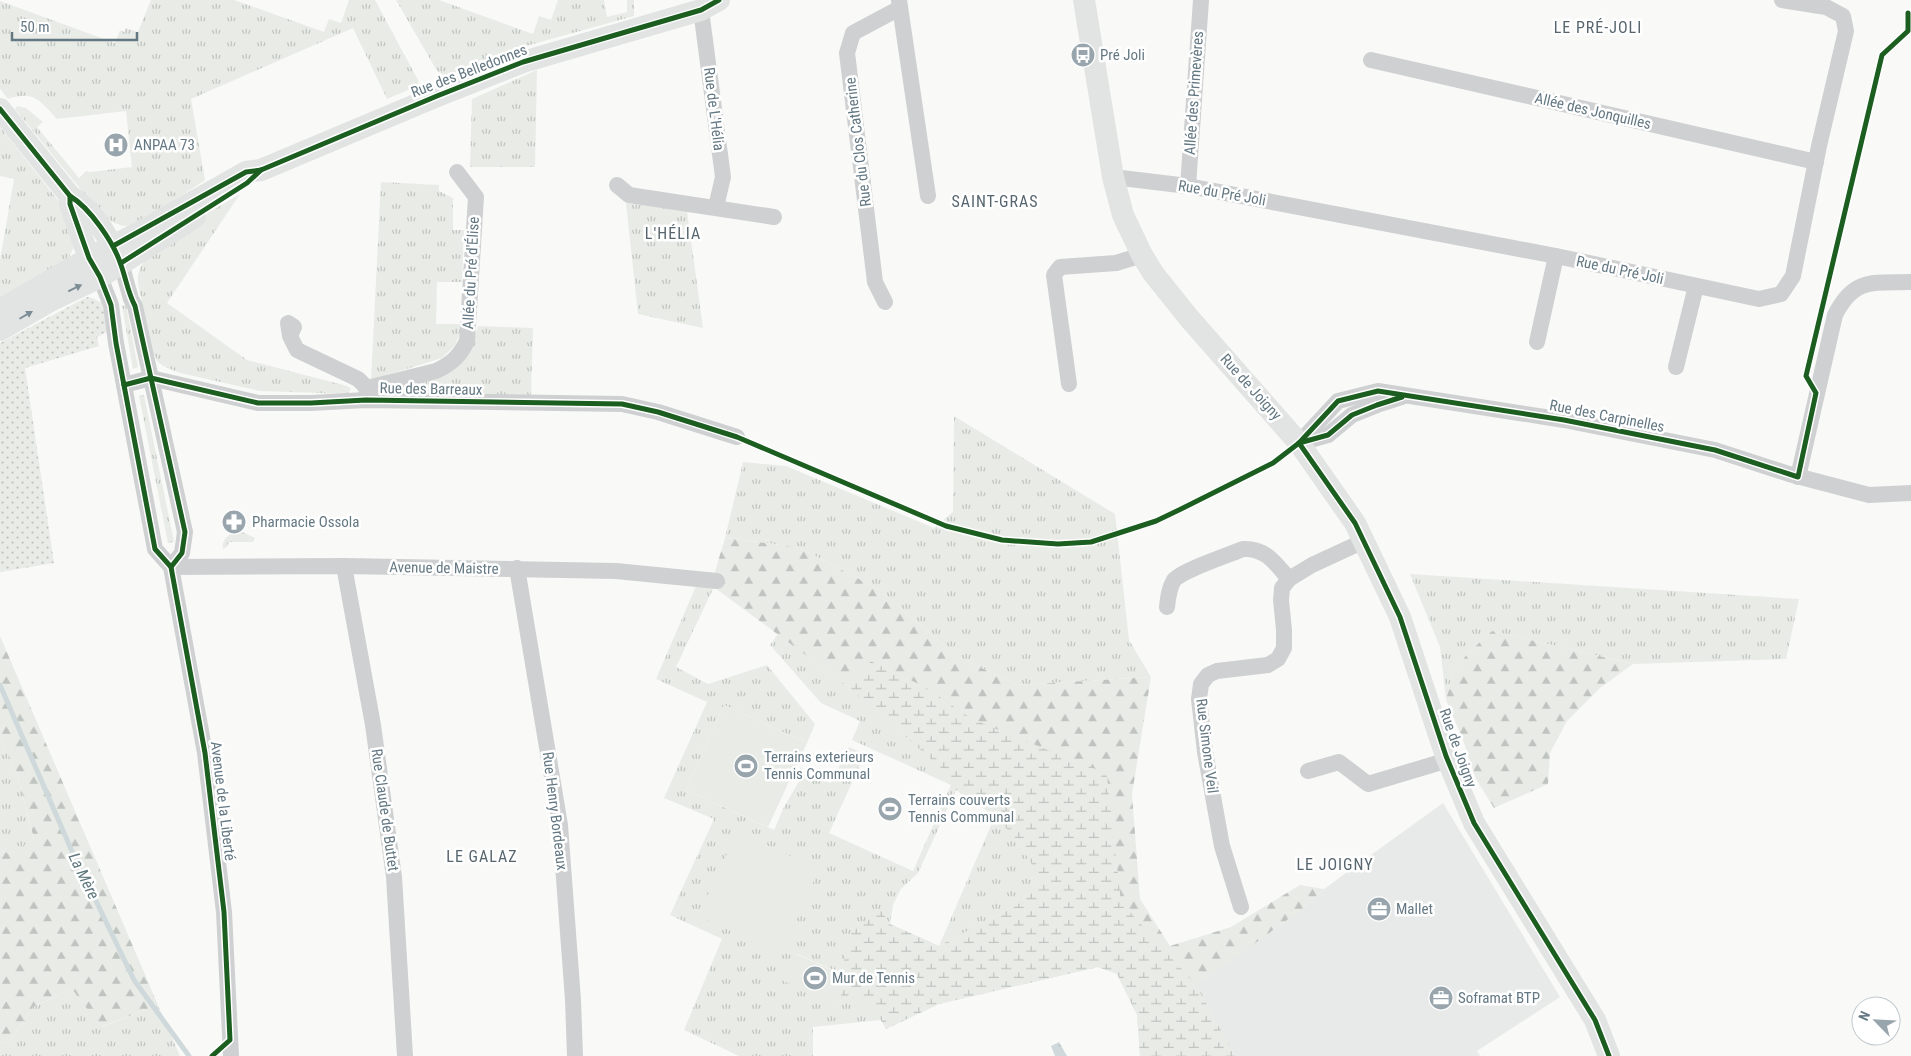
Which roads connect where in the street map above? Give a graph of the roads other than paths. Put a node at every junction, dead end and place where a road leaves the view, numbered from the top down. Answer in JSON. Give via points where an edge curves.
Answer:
{"nodes":[{"id":1,"x":1084,"y":0,"type":"edge"},
{"id":2,"x":1201,"y":0,"type":"edge"},
{"id":3,"x":1782,"y":0,"type":"edge"},
{"id":4,"x":900,"y":4,"type":"edge"},
{"id":5,"x":710,"y":5,"type":"edge"},
{"id":6,"x":1371,"y":60,"type":"dead end"},
{"id":7,"x":0,"y":109,"type":"edge"},
{"id":8,"x":1816,"y":162,"type":"junction"},
{"id":9,"x":457,"y":172,"type":"dead end"},
{"id":10,"x":1113,"y":177,"type":"junction"},
{"id":11,"x":617,"y":185,"type":"dead end"},
{"id":12,"x":1188,"y":186,"type":"junction"},
{"id":13,"x":70,"y":196,"type":"junction"},
{"id":14,"x":928,"y":196,"type":"dead end"},
{"id":15,"x":716,"y":207,"type":"junction"},
{"id":16,"x":774,"y":217,"type":"dead end"},
{"id":17,"x":117,"y":255,"type":"junction"},
{"id":18,"x":1142,"y":255,"type":"junction"},
{"id":19,"x":1556,"y":256,"type":"junction"},
{"id":20,"x":94,"y":267,"type":"junction"},
{"id":21,"x":1911,"y":282,"type":"edge"},
{"id":22,"x":1696,"y":286,"type":"junction"},
{"id":23,"x":885,"y":302,"type":"dead end"},
{"id":24,"x":0,"y":310,"type":"edge"},
{"id":25,"x":0,"y":330,"type":"edge"},
{"id":26,"x":290,"y":336,"type":"dead end"},
{"id":27,"x":1536,"y":342,"type":"dead end"},
{"id":28,"x":1676,"y":367,"type":"dead end"},
{"id":29,"x":151,"y":378,"type":"junction"},
{"id":30,"x":1069,"y":384,"type":"dead end"},
{"id":31,"x":124,"y":385,"type":"junction"},
{"id":32,"x":366,"y":394,"type":"junction"},
{"id":33,"x":737,"y":437,"type":"dead end"},
{"id":34,"x":1299,"y":443,"type":"junction"},
{"id":35,"x":1798,"y":477,"type":"junction"},
{"id":36,"x":1911,"y":493,"type":"edge"},
{"id":37,"x":1364,"y":541,"type":"junction"},
{"id":38,"x":344,"y":566,"type":"junction"},
{"id":39,"x":171,"y":567,"type":"junction"},
{"id":40,"x":517,"y":568,"type":"junction"},
{"id":41,"x":1289,"y":579,"type":"junction"},
{"id":42,"x":717,"y":581,"type":"dead end"},
{"id":43,"x":1167,"y":607,"type":"dead end"},
{"id":44,"x":1448,"y":760,"type":"junction"},
{"id":45,"x":1308,"y":772,"type":"dead end"},
{"id":46,"x":1241,"y":907,"type":"dead end"},
{"id":47,"x":231,"y":1056,"type":"edge"},
{"id":48,"x":405,"y":1056,"type":"edge"},
{"id":49,"x":575,"y":1056,"type":"edge"},
{"id":50,"x":1609,"y":1056,"type":"edge"}],
"edges":[{"from":1,"to":10,"type":"main road","name":"Rue de Joigny"},
{"from":2,"to":12,"type":"street","name":"Allée des Primevères"},
{"from":3,"to":8,"type":"street","name":"Rue du Pré Joli","via":[[1826,7],[1843,16],[1846,31]]},
{"from":4,"to":14,"type":"street","name":"Rue du Clos Catherine"},
{"from":4,"to":23,"type":"street","name":"Rue du Clos Catherine","via":[[853,33],[847,53],[875,282]]},
{"from":5,"to":15,"type":"street","name":"Rue de L'Hélia","via":[[723,177]]},
{"from":5,"to":17,"type":"main road","name":"Rue des Belledonnes","via":[[523,62],[260,170],[247,183]]},
{"from":6,"to":8,"type":"street","name":"Allée des Jonquilles"},
{"from":7,"to":13,"type":"main road"},
{"from":8,"to":22,"type":"street","name":"Rue du Pré Joli","via":[[1793,276],[1781,294],[1759,299]]},
{"from":9,"to":32,"type":"street","name":"Allée du Pré d'Élise","via":[[476,197],[467,341],[456,360],[436,372]]},
{"from":10,"to":12,"type":"street","name":"Rue du Pré Joli"},
{"from":10,"to":18,"type":"main road","name":"Rue de Joigny","via":[[1123,215]]},
{"from":11,"to":15,"type":"street","via":[[629,195]]},
{"from":12,"to":19,"type":"street","name":"Rue du Pré Joli"},
{"from":13,"to":17,"type":"main road","via":[[92,216]]},
{"from":13,"to":20,"type":"main road","via":[[70,204]]},
{"from":15,"to":16,"type":"street"},
{"from":17,"to":20,"type":"main road","name":"Rue des Belledonnes"},
{"from":17,"to":29,"type":"street","via":[[135,306]]},
{"from":18,"to":30,"type":"street","via":[[1116,263],[1060,267],[1054,275]]},
{"from":18,"to":34,"type":"main road","name":"Rue de Joigny","via":[[1189,318]]},
{"from":19,"to":22,"type":"street","name":"Rue du Pré Joli"},
{"from":19,"to":27,"type":"street"},
{"from":20,"to":24,"type":"main road","name":"Rue des Belledonnes"},
{"from":25,"to":20,"type":"main road","name":"Rue des Belledonnes","one_way":true,"via":[[52,300]]},
{"from":20,"to":31,"type":"street","via":[[111,305]]},
{"from":21,"to":35,"type":"street","via":[[1865,283],[1850,292],[1842,302],[1835,315]]},
{"from":22,"to":28,"type":"street"},
{"from":26,"to":32,"type":"street","via":[[297,350],[358,379]]},
{"from":29,"to":31,"type":"street","name":"Rue des Barreaux"},
{"from":29,"to":32,"type":"street","name":"Rue des Barreaux","via":[[258,403],[311,404]]},
{"from":29,"to":39,"type":"street","via":[[185,532],[182,553]]},
{"from":31,"to":39,"type":"street","via":[[155,549]]},
{"from":32,"to":33,"type":"street","name":"Rue des Barreaux","via":[[622,404]]},
{"from":34,"to":35,"type":"street","name":"Rue des Carpinelles","via":[[1328,435],[1352,415],[1377,404],[1407,396],[1564,420],[1706,448]]},
{"from":34,"to":37,"type":"main road","name":"Rue de Joigny"},
{"from":35,"to":36,"type":"street","name":"Rue des Carpinelles","via":[[1869,495]]},
{"from":37,"to":41,"type":"street"},
{"from":37,"to":44,"type":"main road","name":"Rue de Joigny","via":[[1400,617]]},
{"from":38,"to":39,"type":"street","name":"Avenue de Maistre"},
{"from":38,"to":40,"type":"street","name":"Avenue de Maistre"},
{"from":38,"to":48,"type":"street","name":"Rue Claude de Buttet","via":[[374,725],[394,877]]},
{"from":39,"to":47,"type":"street","name":"Avenue de la Liberté","via":[[206,763],[224,912]]},
{"from":40,"to":42,"type":"street","name":"Avenue de Maistre","via":[[616,570]]},
{"from":40,"to":49,"type":"street","name":"Rue Henry Bordeaux","via":[[560,825]]},
{"from":41,"to":43,"type":"street","via":[[1264,553],[1254,548],[1243,549],[1174,580]]},
{"from":41,"to":46,"type":"street","name":"Rue Simone Veil","via":[[1282,588],[1284,648],[1278,659],[1268,665],[1217,671],[1208,675],[1201,684],[1205,752],[1222,846]]},
{"from":44,"to":45,"type":"street","via":[[1368,784],[1339,762]]},
{"from":44,"to":50,"type":"main road","name":"Rue de Joigny","via":[[1474,823],[1595,1020]]}]}
